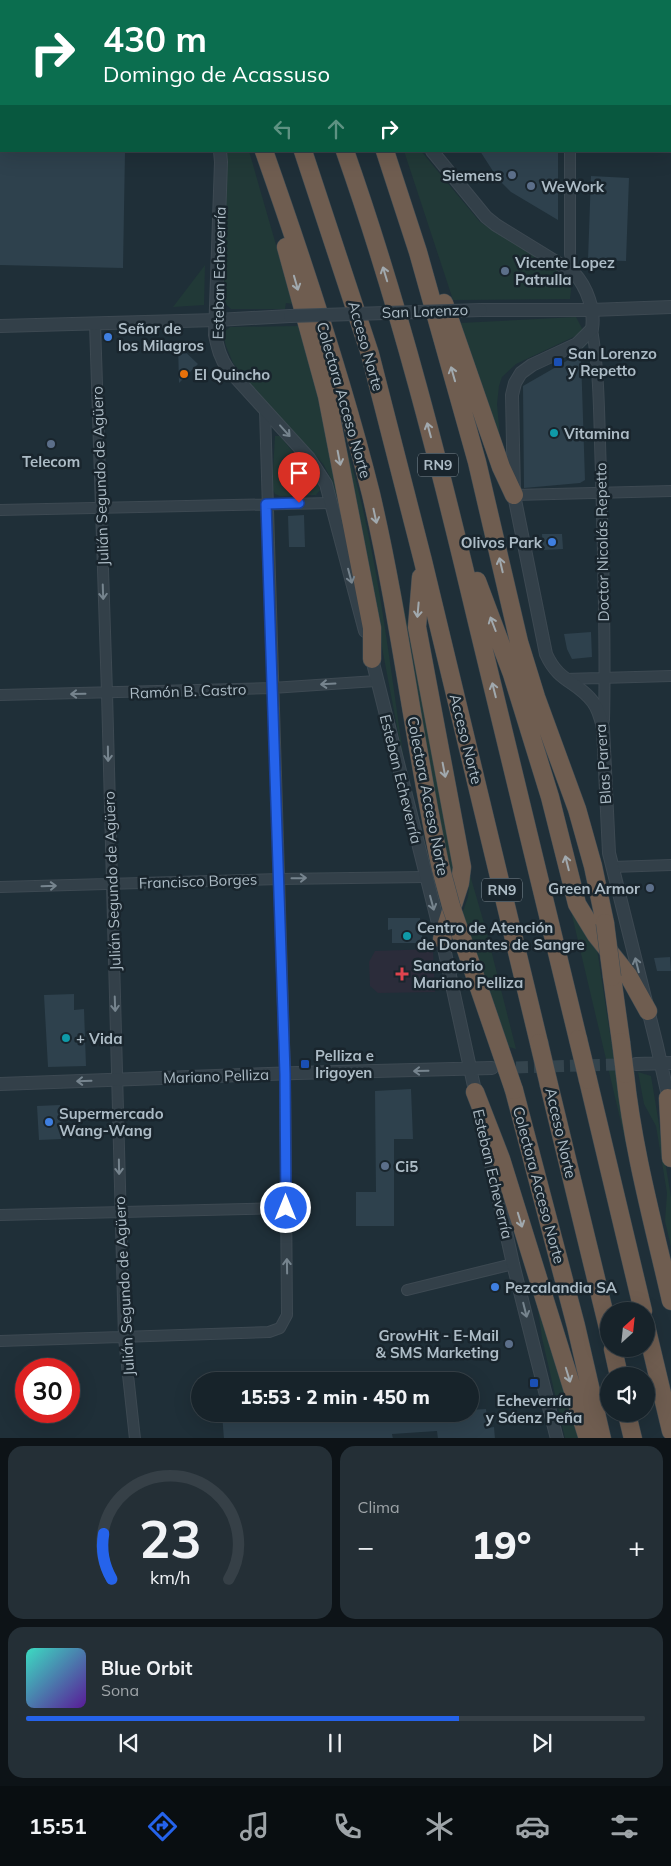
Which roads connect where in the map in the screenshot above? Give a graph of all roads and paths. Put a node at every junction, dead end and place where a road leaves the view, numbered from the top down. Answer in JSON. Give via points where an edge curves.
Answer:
{"nodes":[{"id":1,"x":220,"y":152,"type":"edge"},
{"id":2,"x":264,"y":152,"type":"edge"},
{"id":3,"x":264,"y":152,"type":"edge"},
{"id":4,"x":303,"y":152,"type":"edge"},
{"id":5,"x":345,"y":152,"type":"edge"},
{"id":6,"x":353,"y":152,"type":"edge"},
{"id":7,"x":385,"y":152,"type":"edge"},
{"id":8,"x":433,"y":152,"type":"edge"},
{"id":9,"x":570,"y":152,"type":"edge"},
{"id":10,"x":361,"y":196,"type":"junction"},
{"id":11,"x":406,"y":216,"type":"junction"},
{"id":12,"x":574,"y":274,"type":"junction"},
{"id":13,"x":671,"y":307,"type":"edge"},
{"id":14,"x":591,"y":310,"type":"junction"},
{"id":15,"x":216,"y":320,"type":"junction"},
{"id":16,"x":94,"y":323,"type":"junction"},
{"id":17,"x":0,"y":326,"type":"edge"},
{"id":18,"x":592,"y":329,"type":"junction"},
{"id":19,"x":265,"y":410,"type":"junction"},
{"id":20,"x":671,"y":491,"type":"edge"},
{"id":21,"x":602,"y":492,"type":"junction"},
{"id":22,"x":514,"y":494,"type":"junction"},
{"id":23,"x":331,"y":503,"type":"junction"},
{"id":24,"x":266,"y":504,"type":"junction"},
{"id":25,"x":100,"y":508,"type":"junction"},
{"id":26,"x":0,"y":510,"type":"edge"},
{"id":27,"x":451,"y":512,"type":"junction"},
{"id":28,"x":423,"y":561,"type":"junction"},
{"id":29,"x":372,"y":659,"type":"junction"},
{"id":30,"x":671,"y":676,"type":"edge"},
{"id":31,"x":605,"y":678,"type":"junction"},
{"id":32,"x":564,"y":679,"type":"junction"},
{"id":33,"x":376,"y":681,"type":"junction"},
{"id":34,"x":272,"y":688,"type":"junction"},
{"id":35,"x":107,"y":693,"type":"junction"},
{"id":36,"x":0,"y":695,"type":"edge"},
{"id":37,"x":604,"y":728,"type":"junction"},
{"id":38,"x":671,"y":865,"type":"edge"},
{"id":39,"x":612,"y":867,"type":"junction"},
{"id":40,"x":425,"y":877,"type":"junction"},
{"id":41,"x":278,"y":879,"type":"junction"},
{"id":42,"x":111,"y":884,"type":"junction"},
{"id":43,"x":0,"y":887,"type":"edge"},
{"id":44,"x":442,"y":939,"type":"junction"},
{"id":45,"x":648,"y":1011,"type":"junction"},
{"id":46,"x":666,"y":1063,"type":"edge"},
{"id":47,"x":492,"y":1068,"type":"tunnel mouth"},
{"id":48,"x":470,"y":1069,"type":"junction"},
{"id":49,"x":631,"y":1069,"type":"junction"},
{"id":50,"x":285,"y":1074,"type":"junction"},
{"id":51,"x":118,"y":1080,"type":"junction"},
{"id":52,"x":0,"y":1084,"type":"edge"},
{"id":53,"x":475,"y":1092,"type":"junction"},
{"id":54,"x":669,"y":1103,"type":"edge"},
{"id":55,"x":671,"y":1158,"type":"edge"},
{"id":56,"x":286,"y":1208,"type":"junction"},
{"id":57,"x":120,"y":1212,"type":"junction"},
{"id":58,"x":0,"y":1215,"type":"edge"},
{"id":59,"x":514,"y":1264,"type":"junction"},
{"id":60,"x":407,"y":1290,"type":"dead end"},
{"id":61,"x":602,"y":1302,"type":"edge"},
{"id":62,"x":641,"y":1302,"type":"edge"},
{"id":63,"x":671,"y":1302,"type":"edge"},
{"id":64,"x":124,"y":1338,"type":"junction"},
{"id":65,"x":0,"y":1341,"type":"edge"},
{"id":66,"x":654,"y":1358,"type":"edge"},
{"id":67,"x":629,"y":1422,"type":"edge"},
{"id":68,"x":671,"y":1432,"type":"edge"},
{"id":69,"x":134,"y":1438,"type":"edge"},
{"id":70,"x":557,"y":1438,"type":"edge"},
{"id":71,"x":588,"y":1438,"type":"edge"},
{"id":72,"x":602,"y":1438,"type":"edge"},
{"id":73,"x":633,"y":1438,"type":"edge"}],
"edges":[{"from":1,"to":15,"type":"street","name":"Esteban Echeverría"},
{"from":2,"to":29,"type":"highway","one_way":true,"via":[[278,220],[327,396],[372,628]]},
{"from":3,"to":72,"type":"highway","name":"Colectora Acceso Norte","one_way":true,"bridge":true,"via":[[326,336],[370,494],[442,869],[465,949],[514,1090]]},
{"from":4,"to":28,"type":"highway","name":"Acceso Norte","number":"RN9","via":[[363,330]]},
{"from":5,"to":10,"type":"highway","number":"RN9"},
{"from":6,"to":10,"type":"highway"},
{"from":7,"to":11,"type":"highway"},
{"from":8,"to":12,"type":"street","via":[[486,217]]},
{"from":9,"to":12,"type":"street","name":"Doctor Nicolás Repetto","via":[[570,254]]},
{"from":27,"to":10,"type":"highway","number":"RN9","one_way":true,"via":[[405,336]]},
{"from":11,"to":22,"type":"highway","via":[[428,255],[498,458]]},
{"from":49,"to":11,"type":"highway","one_way":true,"bridge":true,"via":[[621,1042],[605,924],[593,866],[519,642],[478,462]]},
{"from":12,"to":14,"type":"street","name":"Doctor Nicolás Repetto","via":[[586,290]]},
{"from":13,"to":14,"type":"street","name":"San Lorenzo"},
{"from":14,"to":15,"type":"street","name":"San Lorenzo","bridge":true,"via":[[481,310]]},
{"from":14,"to":18,"type":"street","name":"Doctor Nicolás Repetto"},
{"from":15,"to":16,"type":"street","name":"San Lorenzo"},
{"from":15,"to":19,"type":"street","name":"Esteban Echeverría","via":[[221,359]]},
{"from":16,"to":17,"type":"street","name":"San Lorenzo"},
{"from":16,"to":25,"type":"street","name":"Julián Segundo de Agüero"},
{"from":18,"to":21,"type":"street","name":"Doctor Nicolás Repetto","via":[[597,355]]},
{"from":18,"to":22,"type":"street","name":"Blas Parera","via":[[577,344],[521,373],[515,382],[511,408]]},
{"from":19,"to":23,"type":"street","name":"Esteban Echeverría","one_way":true,"via":[[320,472]]},
{"from":19,"to":24,"type":"street"},
{"from":20,"to":21,"type":"street"},
{"from":21,"to":22,"type":"street"},
{"from":21,"to":31,"type":"street","name":"Doctor Nicolás Repetto"},
{"from":22,"to":32,"type":"street","name":"Blas Parera","via":[[545,648],[551,664]]},
{"from":23,"to":24,"type":"street"},
{"from":23,"to":29,"type":"street","name":"Esteban Echeverría","one_way":true},
{"from":24,"to":25,"type":"street"},
{"from":24,"to":34,"type":"street"},
{"from":25,"to":26,"type":"street"},
{"from":25,"to":35,"type":"street","name":"Julián Segundo de Agüero","one_way":true},
{"from":45,"to":27,"type":"highway","one_way":true,"via":[[628,975],[596,935],[577,904],[550,797],[512,674]]},
{"from":62,"to":27,"type":"highway","number":"RN9","one_way":true,"bridge":true},
{"from":28,"to":44,"type":"highway","one_way":true,"via":[[417,627],[462,867],[460,884]]},
{"from":28,"to":61,"type":"highway","name":"Acceso Norte","number":"RN9","bridge":true},
{"from":29,"to":33,"type":"street","name":"Esteban Echeverría"},
{"from":30,"to":31,"type":"street"},
{"from":31,"to":32,"type":"street"},
{"from":31,"to":37,"type":"street","name":"Doctor Nicolás Repetto"},
{"from":32,"to":37,"type":"street","name":"Blas Parera","via":[[592,700]]},
{"from":33,"to":34,"type":"street","name":"Ramón B. Castro","one_way":true},
{"from":33,"to":40,"type":"street","name":"Esteban Echeverría"},
{"from":34,"to":35,"type":"street","name":"Ramón B. Castro"},
{"from":34,"to":41,"type":"street"},
{"from":35,"to":36,"type":"street","name":"Ramón B. Castro","one_way":true},
{"from":35,"to":42,"type":"street","name":"Julián Segundo de Agüero","one_way":true},
{"from":37,"to":39,"type":"street","name":"Blas Parera","via":[[607,838]]},
{"from":38,"to":39,"type":"street"},
{"from":45,"to":39,"type":"street","name":"Blas Parera","one_way":true},
{"from":41,"to":40,"type":"street","name":"Francisco Borges","one_way":true},
{"from":40,"to":44,"type":"street","name":"Esteban Echeverría","one_way":true},
{"from":41,"to":42,"type":"street","name":"Francisco Borges"},
{"from":41,"to":50,"type":"street"},
{"from":43,"to":42,"type":"street","name":"Francisco Borges","one_way":true},
{"from":42,"to":51,"type":"street","name":"Julián Segundo de Agüero","one_way":true},
{"from":44,"to":48,"type":"street","name":"Esteban Echeverría"},
{"from":45,"to":46,"type":"street","name":"Blas Parera"},
{"from":46,"to":49,"type":"street"},
{"from":46,"to":54,"type":"street","name":"Blas Parera"},
{"from":47,"to":48,"type":"street","name":"Mariano Pelliza"},
{"from":48,"to":50,"type":"street","name":"Mariano Pelliza","one_way":true},
{"from":48,"to":53,"type":"street","name":"Esteban Echeverría"},
{"from":49,"to":63,"type":"highway","via":[[632,1123]]},
{"from":50,"to":51,"type":"street","name":"Mariano Pelliza"},
{"from":50,"to":56,"type":"street"},
{"from":51,"to":52,"type":"street","name":"Mariano Pelliza","one_way":true},
{"from":51,"to":57,"type":"street","name":"Julián Segundo de Agüero","one_way":true},
{"from":53,"to":59,"type":"street","name":"Esteban Echeverría"},
{"from":53,"to":71,"type":"highway","one_way":true,"via":[[501,1158]]},
{"from":54,"to":55,"type":"highway"},
{"from":56,"to":57,"type":"street"},
{"from":64,"to":56,"type":"street","one_way":true,"via":[[269,1332],[280,1328],[287,1315]]},
{"from":57,"to":58,"type":"street"},
{"from":57,"to":64,"type":"street","name":"Julián Segundo de Agüero"},
{"from":59,"to":60,"type":"street"},
{"from":59,"to":70,"type":"street","name":"Esteban Echeverría","one_way":true},
{"from":64,"to":65,"type":"street"},
{"from":64,"to":69,"type":"street","name":"Julián Segundo de Agüero"},
{"from":66,"to":68,"type":"highway"},
{"from":67,"to":73,"type":"highway"}]}
